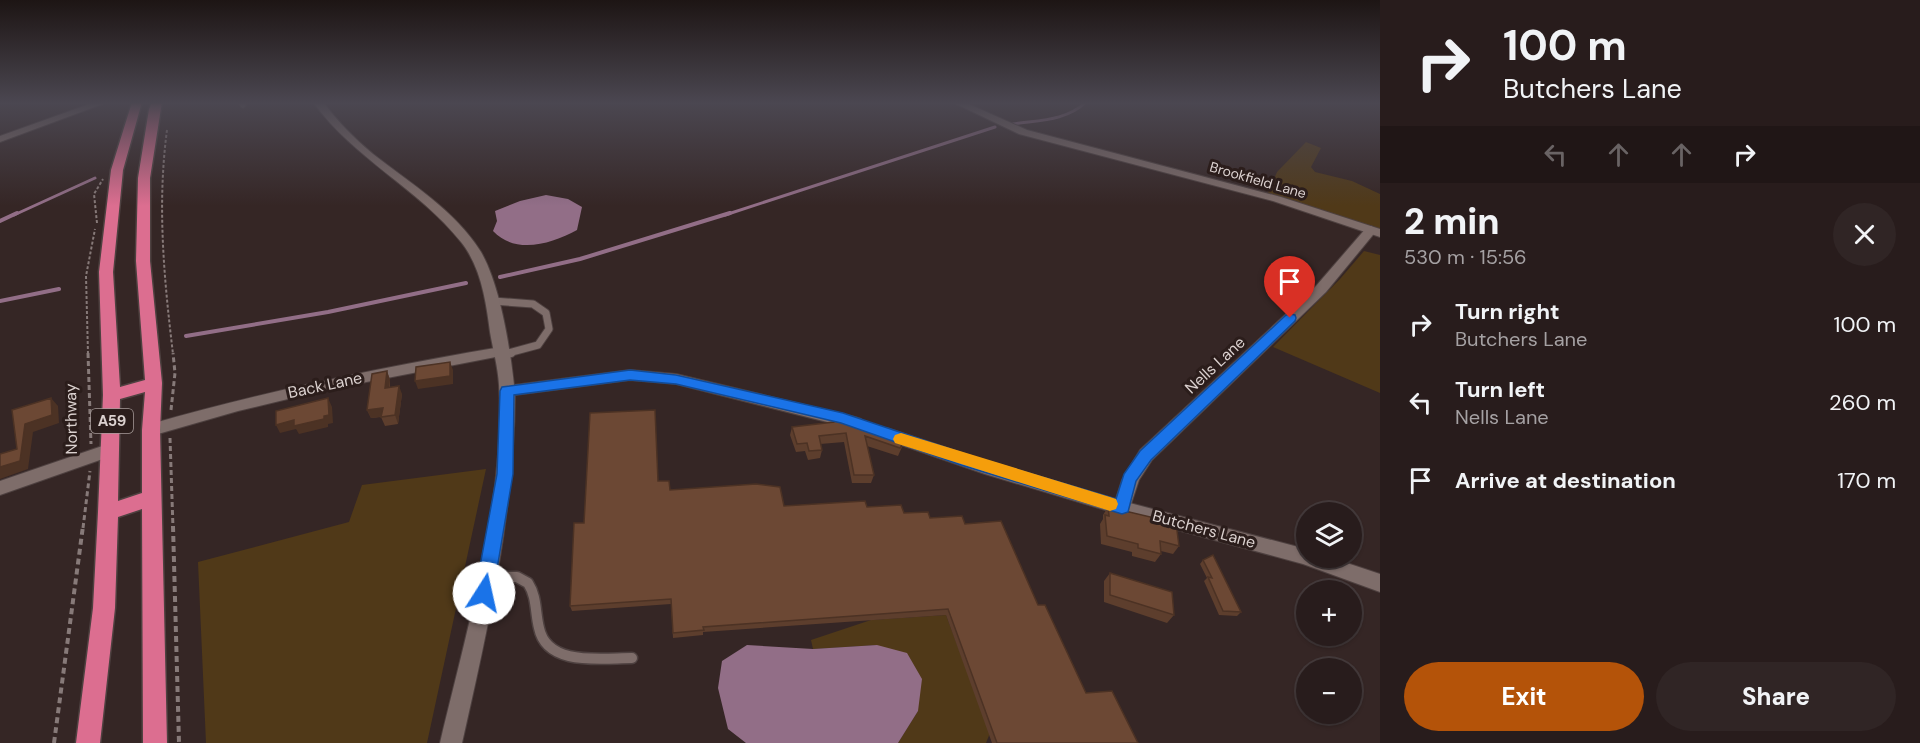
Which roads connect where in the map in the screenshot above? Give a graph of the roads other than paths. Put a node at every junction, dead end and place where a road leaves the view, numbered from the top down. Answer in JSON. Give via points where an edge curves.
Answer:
{"nodes":[{"id":1,"x":127,"y":137,"type":"edge"},
{"id":2,"x":151,"y":137,"type":"edge"},
{"id":3,"x":347,"y":137,"type":"edge"},
{"id":4,"x":1037,"y":137,"type":"edge"},
{"id":5,"x":1376,"y":232,"type":"edge"},
{"id":6,"x":493,"y":301,"type":"junction"},
{"id":7,"x":501,"y":353,"type":"junction"},
{"id":8,"x":154,"y":383,"type":"junction"},
{"id":9,"x":507,"y":391,"type":"junction"},
{"id":10,"x":112,"y":395,"type":"junction"},
{"id":11,"x":151,"y":430,"type":"junction"},
{"id":12,"x":111,"y":449,"type":"junction"},
{"id":13,"x":0,"y":488,"type":"edge"},
{"id":14,"x":153,"y":497,"type":"junction"},
{"id":15,"x":1122,"y":508,"type":"junction"},
{"id":16,"x":108,"y":512,"type":"junction"},
{"id":17,"x":1296,"y":555,"type":"edge"},
{"id":18,"x":1336,"y":568,"type":"edge"},
{"id":19,"x":487,"y":577,"type":"junction"},
{"id":20,"x":1380,"y":583,"type":"edge"},
{"id":21,"x":632,"y":658,"type":"dead end"},
{"id":22,"x":88,"y":743,"type":"edge"},
{"id":23,"x":155,"y":743,"type":"edge"},
{"id":24,"x":451,"y":743,"type":"edge"}],
"edges":[{"from":1,"to":10,"type":"highway","number":"A59","via":[[117,170],[106,272]]},
{"from":2,"to":8,"type":"highway","number":"A59","via":[[144,178],[143,261]]},
{"from":3,"to":6,"type":"street","via":[[453,225],[487,274]]},
{"from":4,"to":5,"type":"street","name":"Brookfield Lane","via":[[1277,199]]},
{"from":5,"to":15,"type":"street","name":"Nells Lane","via":[[1146,455],[1127,485]]},
{"from":6,"to":7,"type":"street"},
{"from":6,"to":7,"type":"lane","via":[[533,304],[546,313],[549,329],[538,345]]},
{"from":7,"to":9,"type":"street"},
{"from":7,"to":11,"type":"street","name":"Back Lane","via":[[411,367],[254,401]]},
{"from":8,"to":10,"type":"highway"},
{"from":8,"to":11,"type":"highway","number":"A59"},
{"from":9,"to":15,"type":"street","name":"Butchers Lane","via":[[630,375],[676,379],[843,418],[966,461]]},
{"from":9,"to":19,"type":"street","via":[[505,474]]},
{"from":10,"to":12,"type":"highway","number":"A59"},
{"from":11,"to":14,"type":"highway","number":"A59"},
{"from":12,"to":13,"type":"street"},
{"from":12,"to":16,"type":"highway","number":"A59"},
{"from":14,"to":16,"type":"highway"},
{"from":14,"to":23,"type":"highway","number":"A59"},
{"from":15,"to":17,"type":"street","name":"Butchers Lane"},
{"from":16,"to":22,"type":"highway","number":"A59","via":[[104,608]]},
{"from":18,"to":20,"type":"street","name":"Butchers Lane"},
{"from":19,"to":21,"type":"lane","via":[[514,576],[528,581],[534,592],[537,630],[549,648],[567,656]]},
{"from":19,"to":24,"type":"street"}]}
